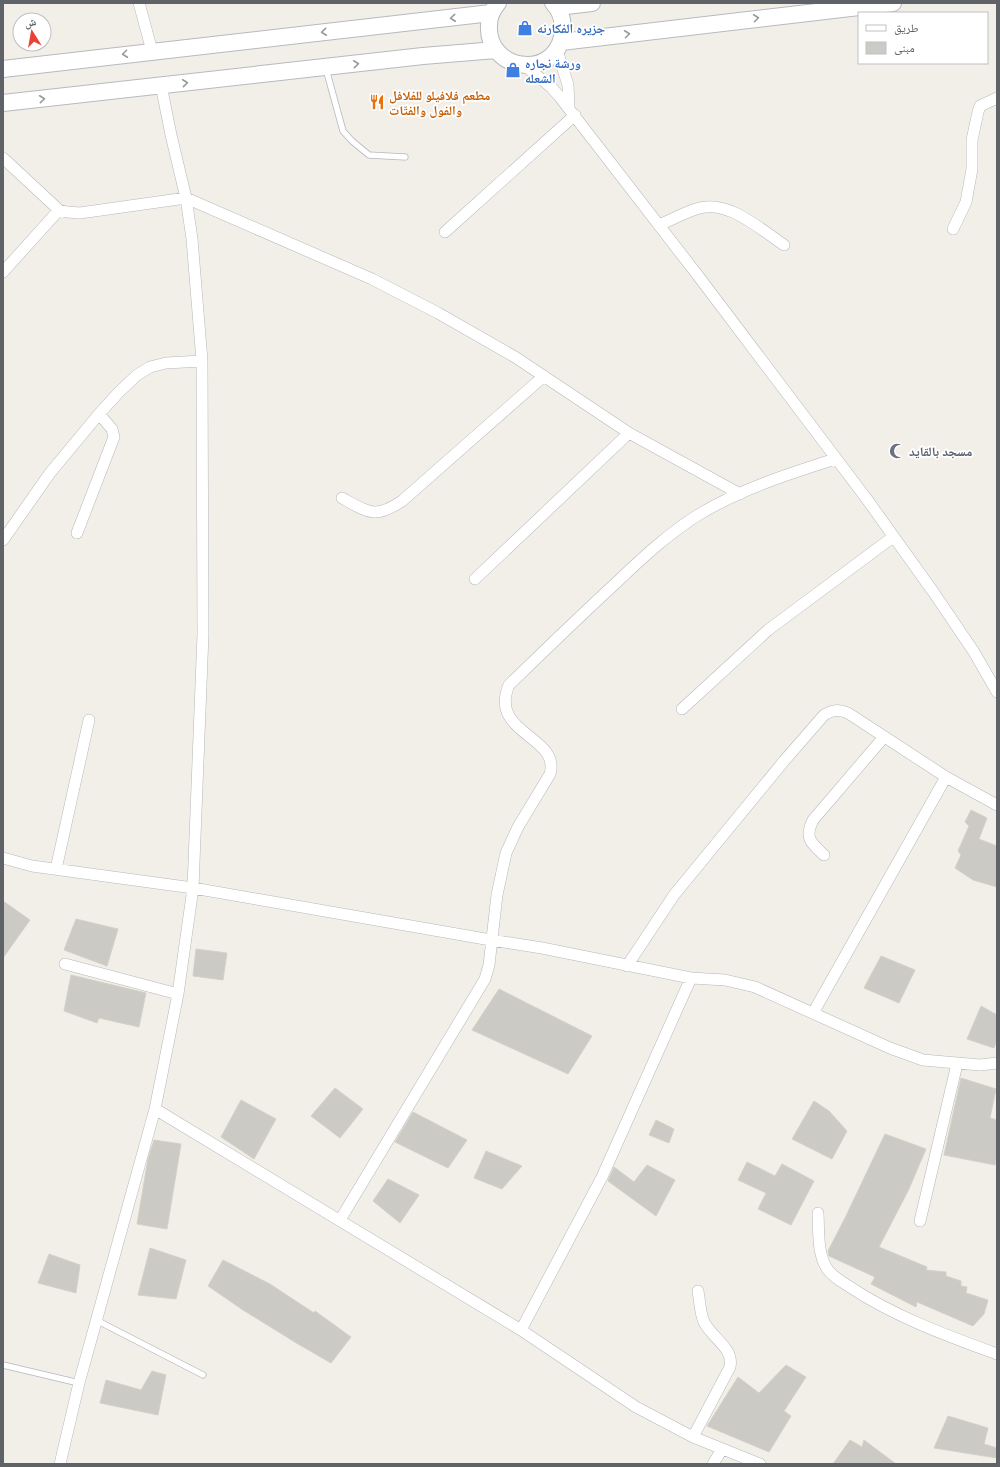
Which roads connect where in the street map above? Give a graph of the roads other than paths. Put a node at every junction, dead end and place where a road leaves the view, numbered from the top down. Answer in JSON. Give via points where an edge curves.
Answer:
{"nodes":[{"id":1,"x":139,"y":3,"type":"edge"},
{"id":2,"x":592,"y":3,"type":"edge"},
{"id":3,"x":893,"y":3,"type":"edge"},
{"id":4,"x":555,"y":5,"type":"edge"},
{"id":5,"x":495,"y":8,"type":"edge"},
{"id":6,"x":559,"y":46,"type":"junction"},
{"id":7,"x":496,"y":50,"type":"junction"},
{"id":8,"x":152,"y":51,"type":"junction"},
{"id":9,"x":525,"y":66,"type":"junction"},
{"id":10,"x":326,"y":67,"type":"junction"},
{"id":11,"x":3,"y":69,"type":"edge"},
{"id":12,"x":161,"y":85,"type":"junction"},
{"id":13,"x":997,"y":98,"type":"edge"},
{"id":14,"x":3,"y":103,"type":"edge"},
{"id":15,"x":572,"y":111,"type":"junction"},
{"id":16,"x":405,"y":157,"type":"dead end"},
{"id":17,"x":3,"y":158,"type":"edge"},
{"id":18,"x":186,"y":198,"type":"junction"},
{"id":19,"x":59,"y":210,"type":"junction"},
{"id":20,"x":659,"y":226,"type":"junction"},
{"id":21,"x":953,"y":229,"type":"dead end"},
{"id":22,"x":445,"y":232,"type":"dead end"},
{"id":23,"x":784,"y":246,"type":"dead end"},
{"id":24,"x":3,"y":272,"type":"edge"},
{"id":25,"x":202,"y":361,"type":"junction"},
{"id":26,"x":544,"y":376,"type":"junction"},
{"id":27,"x":99,"y":414,"type":"junction"},
{"id":28,"x":629,"y":433,"type":"junction"},
{"id":29,"x":835,"y":459,"type":"junction"},
{"id":30,"x":740,"y":494,"type":"junction"},
{"id":31,"x":342,"y":498,"type":"dead end"},
{"id":32,"x":77,"y":533,"type":"dead end"},
{"id":33,"x":893,"y":537,"type":"junction"},
{"id":34,"x":3,"y":540,"type":"edge"},
{"id":35,"x":475,"y":579,"type":"dead end"},
{"id":36,"x":997,"y":692,"type":"edge"},
{"id":37,"x":682,"y":709,"type":"dead end"},
{"id":38,"x":89,"y":720,"type":"dead end"},
{"id":39,"x":884,"y":737,"type":"junction"},
{"id":40,"x":946,"y":777,"type":"junction"},
{"id":41,"x":997,"y":805,"type":"edge"},
{"id":42,"x":824,"y":855,"type":"dead end"},
{"id":43,"x":3,"y":858,"type":"edge"},
{"id":44,"x":56,"y":869,"type":"junction"},
{"id":45,"x":193,"y":888,"type":"junction"},
{"id":46,"x":491,"y":940,"type":"junction"},
{"id":47,"x":65,"y":964,"type":"dead end"},
{"id":48,"x":627,"y":966,"type":"junction"},
{"id":49,"x":691,"y":978,"type":"junction"},
{"id":50,"x":178,"y":994,"type":"junction"},
{"id":51,"x":813,"y":1012,"type":"junction"},
{"id":52,"x":997,"y":1063,"type":"edge"},
{"id":53,"x":957,"y":1064,"type":"junction"},
{"id":54,"x":155,"y":1109,"type":"junction"},
{"id":55,"x":818,"y":1213,"type":"dead end"},
{"id":56,"x":340,"y":1220,"type":"junction"},
{"id":57,"x":920,"y":1221,"type":"dead end"},
{"id":58,"x":698,"y":1291,"type":"dead end"},
{"id":59,"x":96,"y":1320,"type":"junction"},
{"id":60,"x":521,"y":1330,"type":"junction"},
{"id":61,"x":997,"y":1354,"type":"edge"},
{"id":62,"x":3,"y":1365,"type":"edge"},
{"id":63,"x":203,"y":1375,"type":"dead end"},
{"id":64,"x":79,"y":1383,"type":"junction"},
{"id":65,"x":693,"y":1437,"type":"junction"},
{"id":66,"x":722,"y":1449,"type":"junction"},
{"id":67,"x":60,"y":1464,"type":"edge"},
{"id":68,"x":713,"y":1464,"type":"edge"},
{"id":69,"x":760,"y":1464,"type":"edge"}],
"edges":[{"from":1,"to":8,"type":"street"},
{"from":2,"to":4,"type":"main road"},
{"from":6,"to":3,"type":"main road","one_way":true},
{"from":4,"to":6,"type":"main road","via":[[563,24]]},
{"from":5,"to":7,"type":"main road","via":[[488,32]]},
{"from":5,"to":8,"type":"main road","one_way":true},
{"from":6,"to":9,"type":"main road","via":[[543,62]]},
{"from":6,"to":15,"type":"street"},
{"from":7,"to":9,"type":"main road","via":[[514,64]]},
{"from":10,"to":7,"type":"main road","one_way":true},
{"from":8,"to":11,"type":"main road","one_way":true},
{"from":9,"to":15,"type":"street","via":[[551,87]]},
{"from":12,"to":10,"type":"main road","one_way":true},
{"from":10,"to":16,"type":"lane","via":[[342,131],[368,155]]},
{"from":14,"to":12,"type":"main road","one_way":true},
{"from":12,"to":18,"type":"street"},
{"from":13,"to":21,"type":"street","via":[[980,106],[972,140],[972,169],[966,202]]},
{"from":15,"to":20,"type":"street"},
{"from":15,"to":22,"type":"street"},
{"from":17,"to":19,"type":"street"},
{"from":18,"to":19,"type":"street","via":[[80,213]]},
{"from":18,"to":25,"type":"street"},
{"from":18,"to":26,"type":"street","via":[[372,279],[438,313]]},
{"from":19,"to":24,"type":"street"},
{"from":20,"to":23,"type":"street","via":[[697,208],[710,206],[734,211]]},
{"from":20,"to":29,"type":"street"},
{"from":25,"to":27,"type":"street","via":[[166,363],[150,367],[119,392]]},
{"from":25,"to":45,"type":"street","via":[[203,634]]},
{"from":26,"to":28,"type":"street"},
{"from":26,"to":31,"type":"street","via":[[392,508],[380,513],[364,511]]},
{"from":27,"to":32,"type":"street","via":[[112,429],[114,437]]},
{"from":27,"to":34,"type":"street","via":[[50,473]]},
{"from":28,"to":30,"type":"street"},
{"from":28,"to":35,"type":"street"},
{"from":29,"to":30,"type":"street","via":[[781,476]]},
{"from":29,"to":33,"type":"street"},
{"from":30,"to":46,"type":"street","via":[[672,533],[587,609],[509,684],[505,694],[505,707],[510,718],[548,752],[552,767],[506,853]]},
{"from":33,"to":36,"type":"street","via":[[970,646]]},
{"from":33,"to":37,"type":"street","via":[[768,630]]},
{"from":38,"to":44,"type":"street"},
{"from":39,"to":40,"type":"street"},
{"from":39,"to":42,"type":"street","via":[[811,824],[808,836],[812,844]]},
{"from":39,"to":48,"type":"street","via":[[840,710],[824,715],[674,895]]},
{"from":40,"to":41,"type":"street"},
{"from":40,"to":51,"type":"street"},
{"from":43,"to":44,"type":"street"},
{"from":44,"to":45,"type":"street"},
{"from":45,"to":46,"type":"street"},
{"from":45,"to":50,"type":"street"},
{"from":46,"to":48,"type":"street"},
{"from":46,"to":56,"type":"street","via":[[485,979]]},
{"from":47,"to":50,"type":"street"},
{"from":48,"to":49,"type":"street"},
{"from":49,"to":51,"type":"street","via":[[725,980],[755,988]]},
{"from":49,"to":60,"type":"street","via":[[602,1177]]},
{"from":50,"to":54,"type":"street"},
{"from":51,"to":53,"type":"street","via":[[890,1048],[923,1060]]},
{"from":52,"to":53,"type":"street","via":[[980,1066]]},
{"from":53,"to":57,"type":"street"},
{"from":54,"to":56,"type":"street"},
{"from":54,"to":59,"type":"street"},
{"from":55,"to":61,"type":"street","via":[[823,1260],[832,1275],[870,1300],[954,1338]]},
{"from":56,"to":60,"type":"street"},
{"from":58,"to":65,"type":"street","via":[[705,1324],[729,1353],[731,1360],[730,1367]]},
{"from":59,"to":63,"type":"lane"},
{"from":59,"to":64,"type":"street"},
{"from":60,"to":65,"type":"street","via":[[636,1408]]},
{"from":62,"to":64,"type":"lane"},
{"from":64,"to":67,"type":"street"},
{"from":65,"to":66,"type":"street"},
{"from":66,"to":68,"type":"street"},
{"from":66,"to":69,"type":"street"}]}
